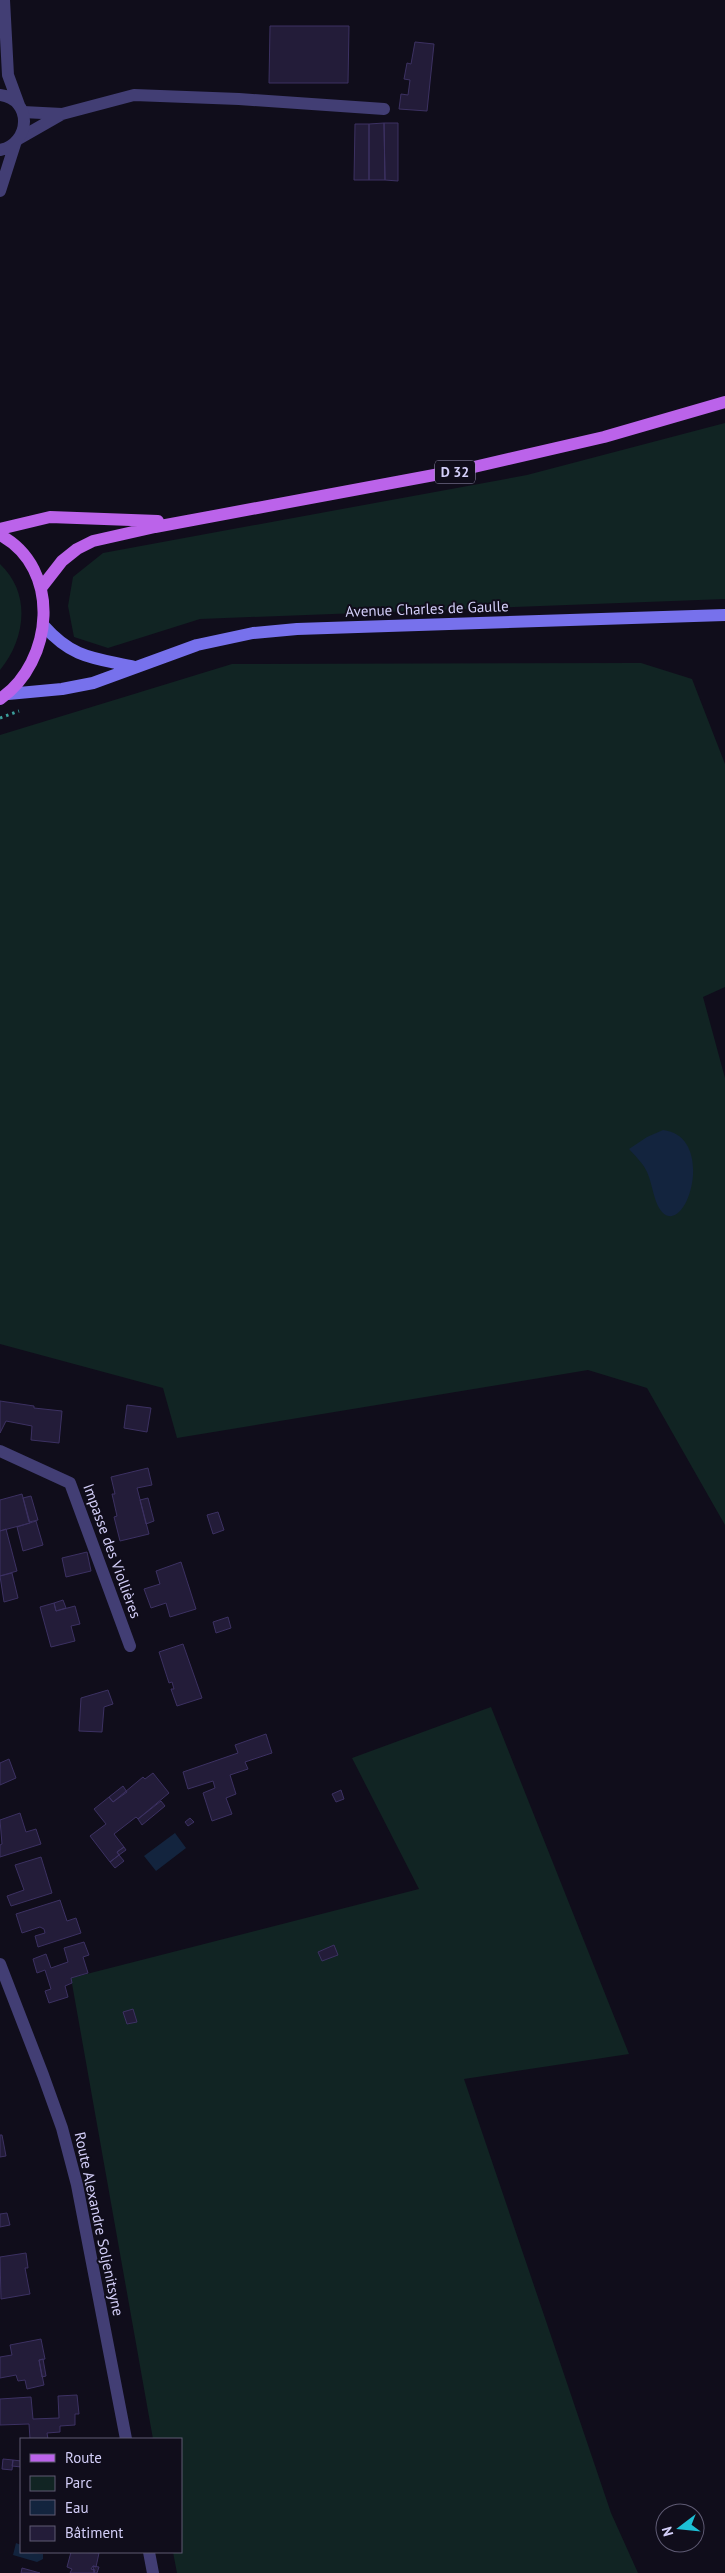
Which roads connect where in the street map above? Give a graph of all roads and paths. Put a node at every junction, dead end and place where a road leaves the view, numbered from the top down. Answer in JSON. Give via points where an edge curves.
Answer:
{"nodes":[{"id":1,"x":4,"y":0,"type":"edge"},
{"id":2,"x":0,"y":17,"type":"edge"},
{"id":3,"x":0,"y":95,"type":"edge"},
{"id":4,"x":21,"y":108,"type":"junction"},
{"id":5,"x":384,"y":110,"type":"dead end"},
{"id":6,"x":62,"y":114,"type":"junction"},
{"id":7,"x":18,"y":141,"type":"junction"},
{"id":8,"x":0,"y":150,"type":"edge"},
{"id":9,"x":0,"y":191,"type":"edge"},
{"id":10,"x":725,"y":402,"type":"edge"},
{"id":11,"x":180,"y":522,"type":"junction"},
{"id":12,"x":0,"y":530,"type":"edge"},
{"id":13,"x":0,"y":536,"type":"edge"},
{"id":14,"x":41,"y":588,"type":"junction"},
{"id":15,"x":725,"y":615,"type":"edge"},
{"id":16,"x":44,"y":626,"type":"junction"},
{"id":17,"x":135,"y":667,"type":"junction"},
{"id":18,"x":4,"y":697,"type":"edge"},
{"id":19,"x":22,"y":710,"type":"dead end"},
{"id":20,"x":0,"y":718,"type":"edge"},
{"id":21,"x":0,"y":1451,"type":"edge"},
{"id":22,"x":130,"y":1646,"type":"dead end"},
{"id":23,"x":0,"y":1964,"type":"edge"},
{"id":24,"x":126,"y":2438,"type":"edge"},
{"id":25,"x":149,"y":2553,"type":"edge"},
{"id":26,"x":153,"y":2573,"type":"edge"}],
"edges":[{"from":1,"to":2,"type":"street"},
{"from":1,"to":4,"type":"street","via":[[8,75]]},
{"from":3,"to":4,"type":"street","via":[[10,98]]},
{"from":4,"to":6,"type":"street"},
{"from":4,"to":7,"type":"street","via":[[25,128]]},
{"from":5,"to":6,"type":"street","via":[[134,95]]},
{"from":6,"to":7,"type":"street"},
{"from":7,"to":8,"type":"street"},
{"from":7,"to":9,"type":"street"},
{"from":10,"to":11,"type":"main road","number":"D 32","via":[[604,437],[461,470]]},
{"from":11,"to":12,"type":"main road","number":"D 32","via":[[50,517]]},
{"from":11,"to":14,"type":"main road","number":"D 32","via":[[93,541],[62,561]]},
{"from":13,"to":14,"type":"main road","via":[[14,543],[30,561]]},
{"from":14,"to":16,"type":"main road"},
{"from":15,"to":17,"type":"main road","name":"Avenue Charles de Gaulle","via":[[253,633],[197,645]]},
{"from":16,"to":17,"type":"main road","via":[[54,638],[77,654]]},
{"from":16,"to":18,"type":"main road","via":[[38,648],[27,669]]},
{"from":17,"to":18,"type":"main road","name":"Avenue Charles de Gaulle","via":[[93,682]]},
{"from":19,"to":20,"type":"path"},
{"from":21,"to":22,"type":"street","name":"Impasse des Viollières","via":[[70,1482]]},
{"from":23,"to":24,"type":"street","name":"Route Alexandre Soljenitsyne","via":[[50,2093],[77,2185]]},
{"from":25,"to":26,"type":"street"}]}
